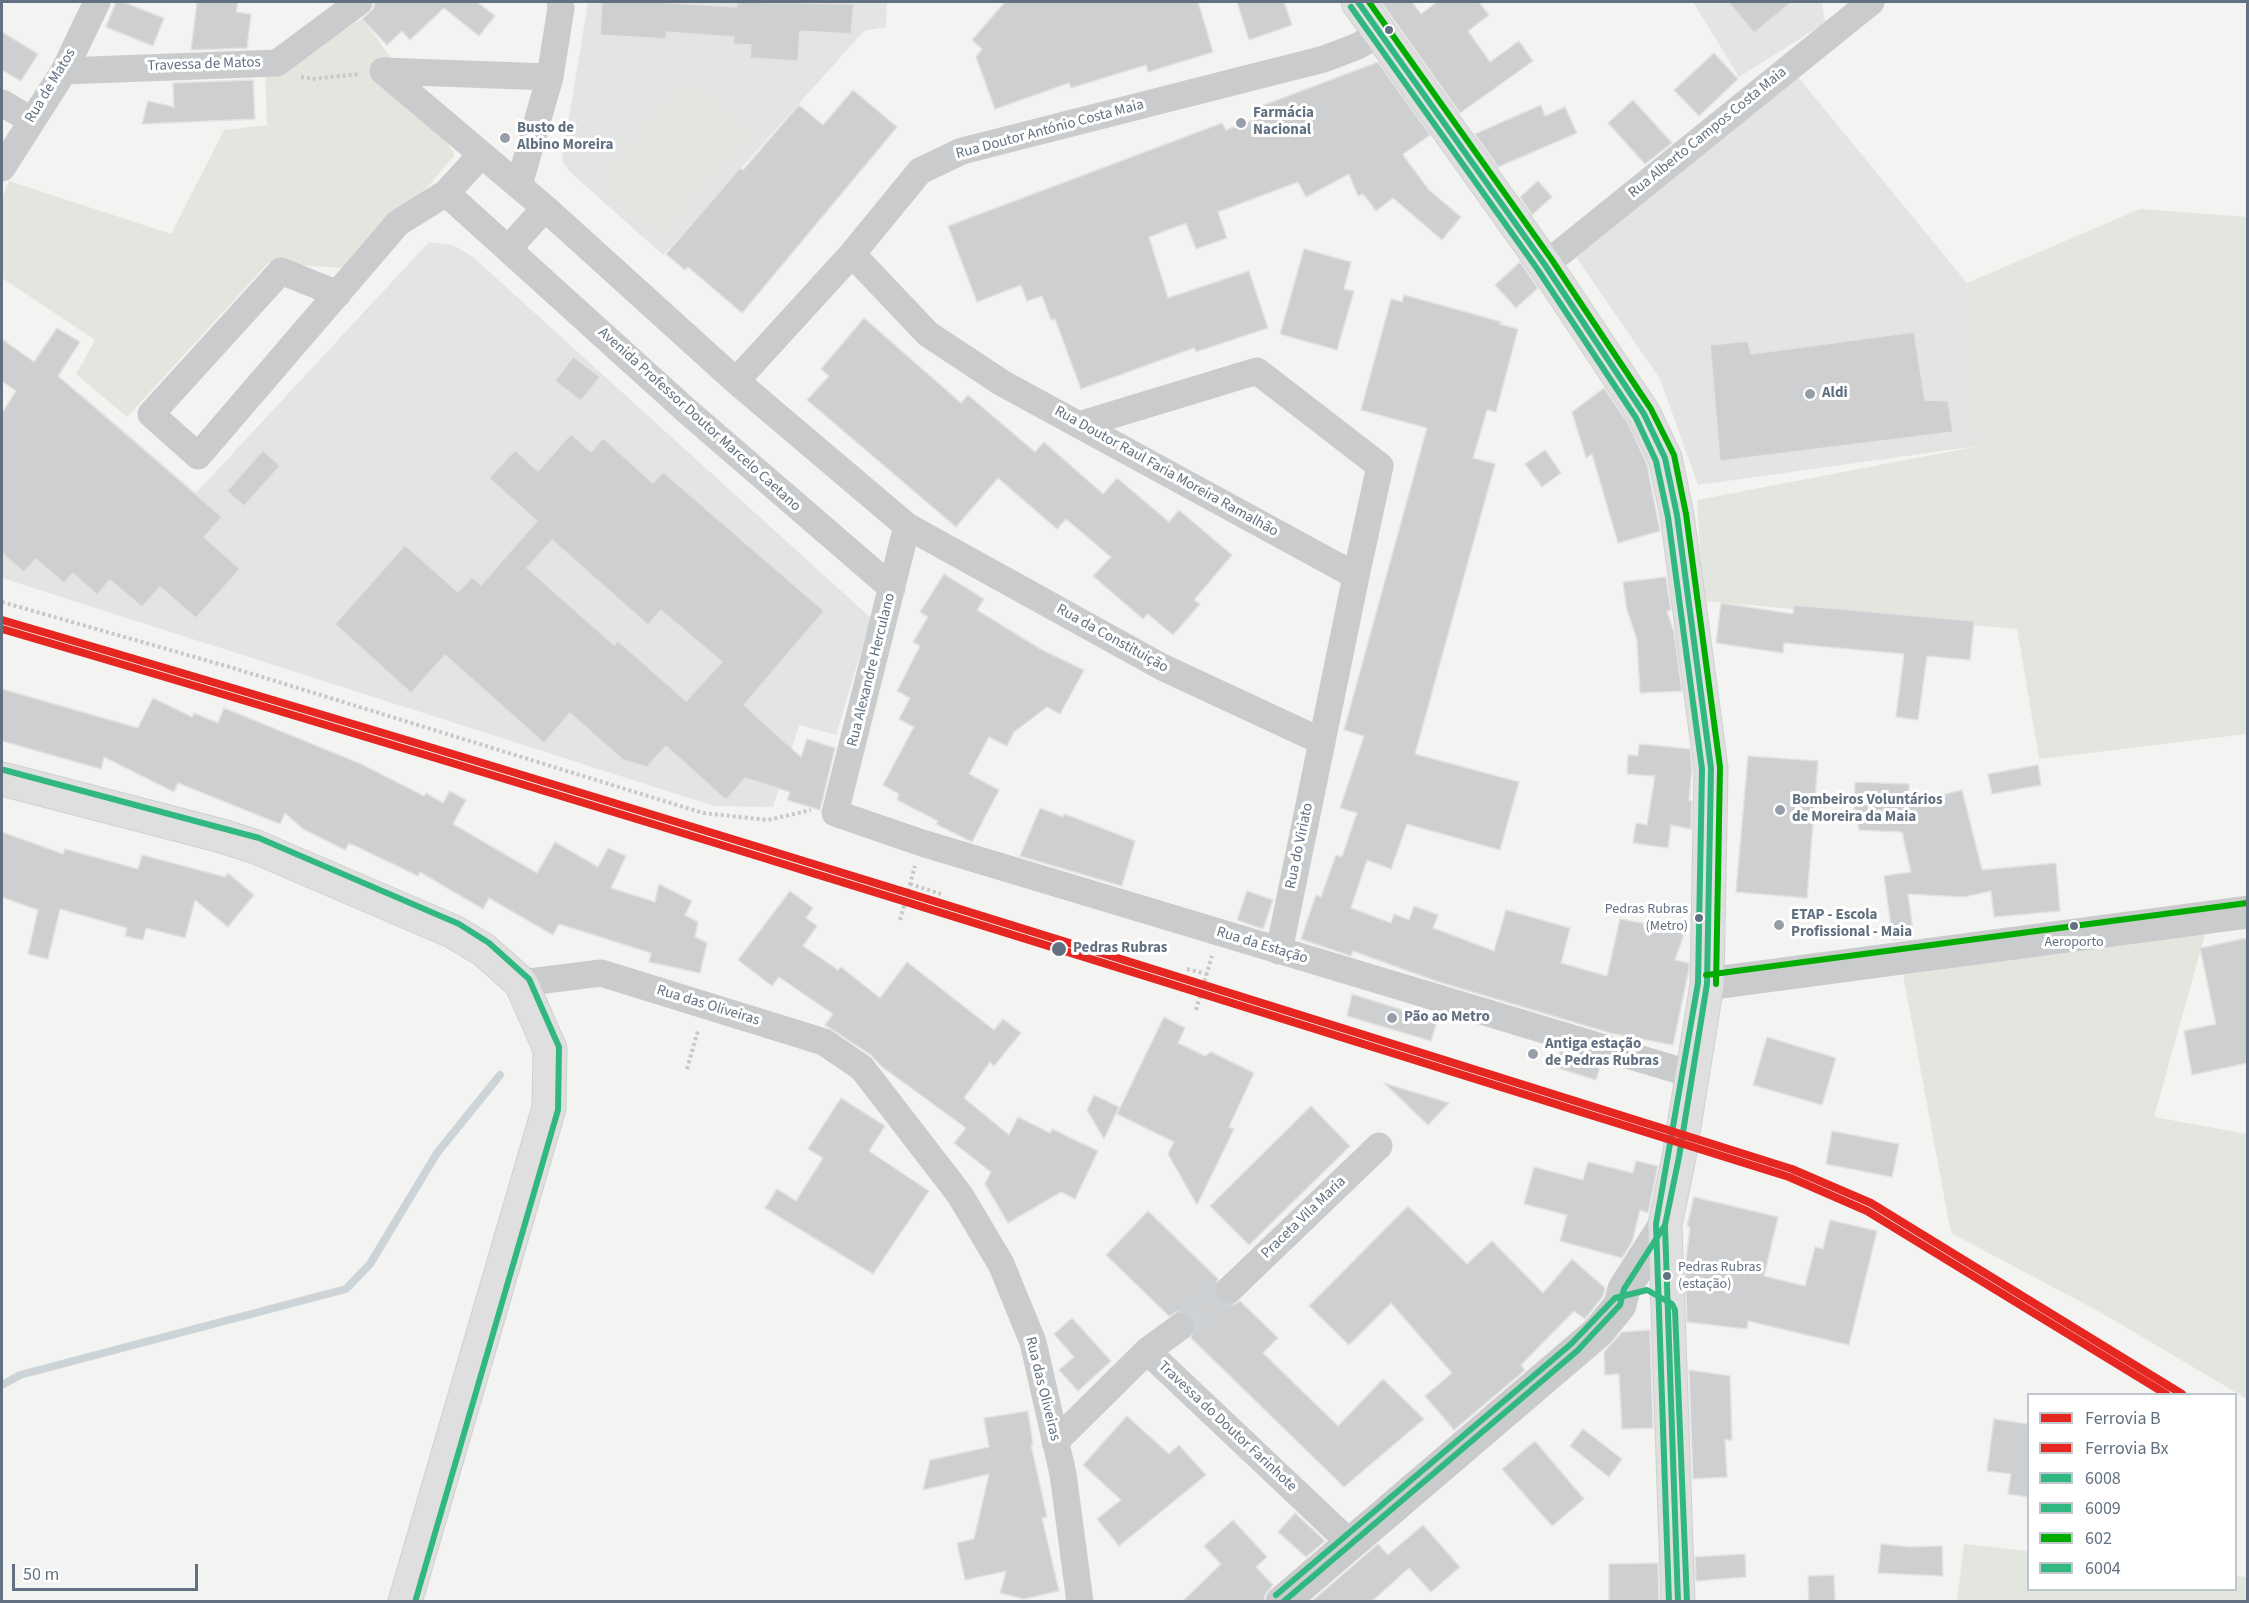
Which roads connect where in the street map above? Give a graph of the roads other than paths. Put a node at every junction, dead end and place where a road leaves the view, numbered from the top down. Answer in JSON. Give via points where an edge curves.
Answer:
{"nodes":[{"id":1,"x":97,"y":2,"type":"edge"},
{"id":2,"x":359,"y":2,"type":"edge"},
{"id":3,"x":1358,"y":2,"type":"edge"},
{"id":4,"x":1870,"y":2,"type":"edge"},
{"id":5,"x":563,"y":4,"type":"edge"},
{"id":6,"x":1380,"y":33,"type":"junction"},
{"id":7,"x":64,"y":71,"type":"junction"},
{"id":8,"x":549,"y":78,"type":"junction"},
{"id":9,"x":2,"y":103,"type":"edge"},
{"id":10,"x":31,"y":120,"type":"junction"},
{"id":11,"x":481,"y":155,"type":"junction"},
{"id":12,"x":2,"y":168,"type":"edge"},
{"id":13,"x":519,"y":185,"type":"junction"},
{"id":14,"x":446,"y":193,"type":"junction"},
{"id":15,"x":545,"y":208,"type":"junction"},
{"id":16,"x":508,"y":249,"type":"junction"},
{"id":17,"x":852,"y":254,"type":"junction"},
{"id":18,"x":1545,"y":265,"type":"junction"},
{"id":19,"x":338,"y":294,"type":"junction"},
{"id":20,"x":736,"y":381,"type":"junction"},
{"id":21,"x":1078,"y":424,"type":"junction"},
{"id":22,"x":907,"y":526,"type":"junction"},
{"id":23,"x":1356,"y":576,"type":"junction"},
{"id":24,"x":892,"y":588,"type":"junction"},
{"id":25,"x":1321,"y":741,"type":"junction"},
{"id":26,"x":2,"y":779,"type":"edge"},
{"id":27,"x":835,"y":813,"type":"joint"},
{"id":28,"x":2247,"y":912,"type":"edge"},
{"id":29,"x":1279,"y":951,"type":"junction"},
{"id":30,"x":521,"y":982,"type":"junction"},
{"id":31,"x":1707,"y":984,"type":"junction"},
{"id":32,"x":1691,"y":1074,"type":"junction"},
{"id":33,"x":1379,"y":1146,"type":"dead end"},
{"id":34,"x":1665,"y":1225,"type":"junction"},
{"id":35,"x":1229,"y":1290,"type":"tunnel mouth"},
{"id":36,"x":1620,"y":1305,"type":"junction"},
{"id":37,"x":1666,"y":1311,"type":"junction"},
{"id":38,"x":1180,"y":1327,"type":"tunnel mouth"},
{"id":39,"x":1147,"y":1351,"type":"junction"},
{"id":40,"x":1055,"y":1442,"type":"junction"},
{"id":41,"x":1349,"y":1542,"type":"junction"},
{"id":42,"x":405,"y":1602,"type":"edge"},
{"id":43,"x":1080,"y":1602,"type":"edge"},
{"id":44,"x":1282,"y":1602,"type":"edge"},
{"id":45,"x":1678,"y":1602,"type":"edge"}],
"edges":[{"from":1,"to":7,"type":"street","name":"Rua de Matos"},
{"from":2,"to":7,"type":"street","name":"Travessa de Matos","via":[[277,63]]},
{"from":3,"to":6,"type":"main road"},
{"from":4,"to":18,"type":"street","name":"Rua Alberto Campos Costa Maia"},
{"from":5,"to":8,"type":"street"},
{"from":6,"to":17,"type":"street","name":"Rua Doutor António Costa Maia","via":[[1324,59],[962,151],[920,171]]},
{"from":6,"to":18,"type":"main road"},
{"from":7,"to":10,"type":"street","name":"Rua de Matos"},
{"from":8,"to":11,"type":"street","via":[[383,71]]},
{"from":8,"to":13,"type":"street"},
{"from":9,"to":10,"type":"street"},
{"from":10,"to":12,"type":"street","name":"Rua de Matos"},
{"from":11,"to":13,"type":"street"},
{"from":11,"to":14,"type":"street"},
{"from":13,"to":15,"type":"street"},
{"from":14,"to":16,"type":"street","name":"Avenida Professor Doutor Marcelo Caetano"},
{"from":14,"to":19,"type":"street","via":[[398,223]]},
{"from":15,"to":16,"type":"street"},
{"from":15,"to":20,"type":"street"},
{"from":16,"to":24,"type":"street","name":"Avenida Professor Doutor Marcelo Caetano"},
{"from":17,"to":20,"type":"street","name":"Rua Doutor António Costa Maia"},
{"from":17,"to":21,"type":"street","name":"Rua Doutor Raul Faria Moreira Ramalhão","via":[[928,334],[1002,383]]},
{"from":18,"to":31,"type":"main road","via":[[1644,414],[1665,458],[1677,515],[1711,768]]},
{"from":19,"to":19,"type":"street","via":[[198,456],[151,414],[281,271]]},
{"from":20,"to":22,"type":"street"},
{"from":21,"to":23,"type":"street","name":"Rua Doutor Raul Faria Moreira Ramalhão"},
{"from":21,"to":23,"type":"street","via":[[1257,371],[1380,466]]},
{"from":22,"to":24,"type":"street","name":"Rua Alexandre Herculano"},
{"from":22,"to":25,"type":"street","name":"Rua da Constituição","via":[[1162,667]]},
{"from":23,"to":25,"type":"street"},
{"from":24,"to":27,"type":"street","name":"Rua Alexandre Herculano"},
{"from":25,"to":29,"type":"street","name":"Rua do Viriato"},
{"from":26,"to":30,"type":"main road","via":[[190,826],[256,848],[454,932],[484,950]]},
{"from":27,"to":29,"type":"street","name":"Rua da Estação"},
{"from":28,"to":31,"type":"street"},
{"from":29,"to":32,"type":"street","name":"Rua da Estação"},
{"from":30,"to":40,"type":"street","name":"Rua das Oliveiras","via":[[602,973],[824,1042],[862,1068],[960,1195],[1000,1264],[1033,1342]]},
{"from":30,"to":42,"type":"main road","via":[[550,1049],[549,1108]]},
{"from":31,"to":32,"type":"main road"},
{"from":32,"to":34,"type":"main road"},
{"from":33,"to":35,"type":"street","name":"Praceta Vila Maria"},
{"from":34,"to":36,"type":"street","via":[[1624,1289]]},
{"from":34,"to":37,"type":"main road"},
{"from":36,"to":37,"type":"street","via":[[1647,1299]]},
{"from":36,"to":41,"type":"street","via":[[1577,1351]]},
{"from":37,"to":45,"type":"main road"},
{"from":38,"to":39,"type":"street"},
{"from":39,"to":40,"type":"street","name":"Travessa do Doutor Farinhote"},
{"from":39,"to":41,"type":"street","name":"Travessa do Doutor Farinhote"},
{"from":40,"to":43,"type":"street","name":"Rua das Oliveiras"},
{"from":41,"to":44,"type":"street"}]}
